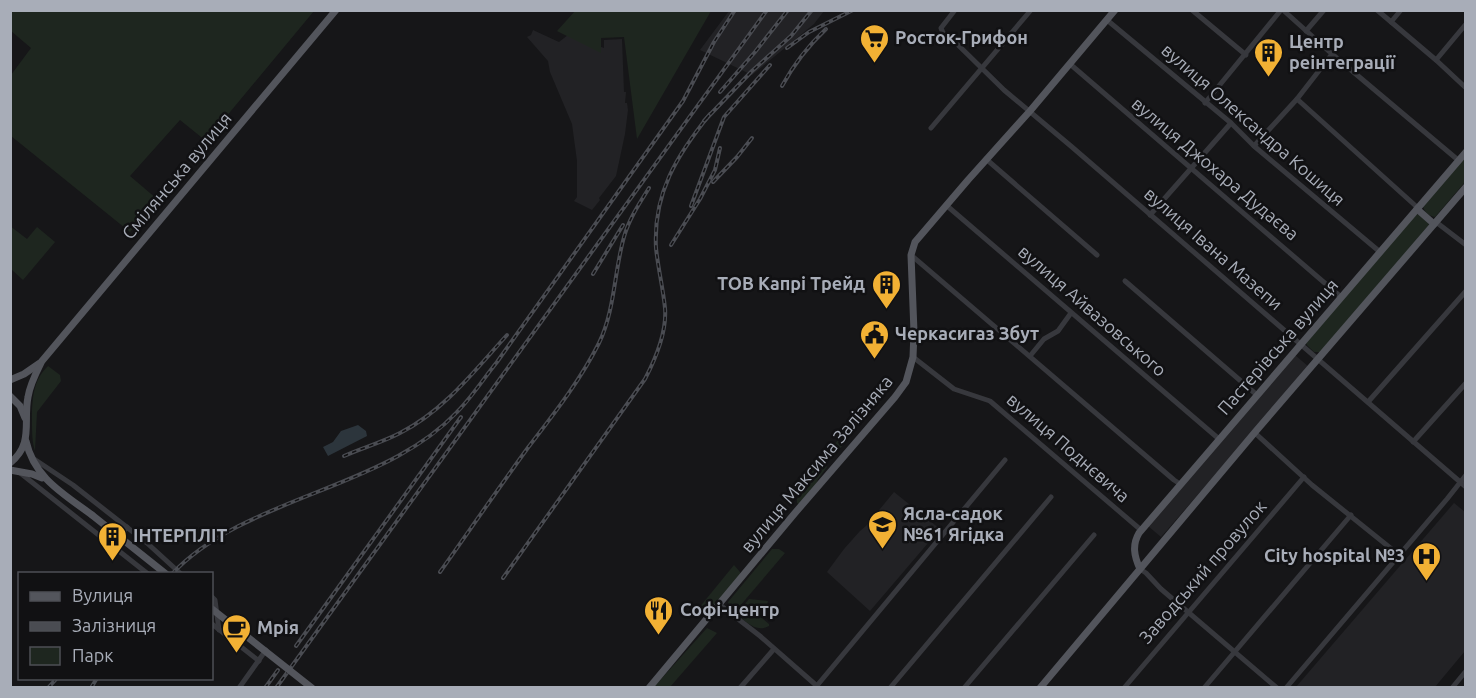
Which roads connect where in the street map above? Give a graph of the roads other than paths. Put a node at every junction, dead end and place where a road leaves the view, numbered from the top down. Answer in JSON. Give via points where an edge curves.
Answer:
{"nodes":[{"id":1,"x":336,"y":10,"type":"edge"},
{"id":2,"x":955,"y":10,"type":"edge"},
{"id":3,"x":1031,"y":10,"type":"edge"},
{"id":4,"x":1115,"y":10,"type":"edge"},
{"id":5,"x":1192,"y":10,"type":"edge"},
{"id":6,"x":1282,"y":10,"type":"edge"},
{"id":7,"x":1324,"y":10,"type":"edge"},
{"id":8,"x":1377,"y":10,"type":"edge"},
{"id":9,"x":1401,"y":10,"type":"edge"},
{"id":10,"x":1107,"y":20,"type":"junction"},
{"id":11,"x":1390,"y":22,"type":"junction"},
{"id":12,"x":1466,"y":24,"type":"edge"},
{"id":13,"x":1306,"y":31,"type":"junction"},
{"id":14,"x":1332,"y":54,"type":"junction"},
{"id":15,"x":1246,"y":55,"type":"junction"},
{"id":16,"x":1436,"y":60,"type":"junction"},
{"id":17,"x":1070,"y":64,"type":"junction"},
{"id":18,"x":981,"y":68,"type":"junction"},
{"id":19,"x":1466,"y":88,"type":"edge"},
{"id":20,"x":1297,"y":99,"type":"junction"},
{"id":21,"x":1205,"y":103,"type":"junction"},
{"id":22,"x":1030,"y":111,"type":"junction"},
{"id":23,"x":1231,"y":123,"type":"junction"},
{"id":24,"x":931,"y":128,"type":"dead end"},
{"id":25,"x":1254,"y":146,"type":"junction"},
{"id":26,"x":1466,"y":152,"type":"edge"},
{"id":27,"x":986,"y":159,"type":"junction"},
{"id":28,"x":1458,"y":160,"type":"junction"},
{"id":29,"x":1191,"y":169,"type":"junction"},
{"id":30,"x":1466,"y":187,"type":"edge"},
{"id":31,"x":946,"y":205,"type":"junction"},
{"id":32,"x":1417,"y":209,"type":"junction"},
{"id":33,"x":1150,"y":215,"type":"junction"},
{"id":34,"x":1435,"y":223,"type":"junction"},
{"id":35,"x":1466,"y":245,"type":"edge"},
{"id":36,"x":1380,"y":252,"type":"junction"},
{"id":37,"x":911,"y":255,"type":"junction"},
{"id":38,"x":1097,"y":255,"type":"dead end"},
{"id":39,"x":1125,"y":281,"type":"dead end"},
{"id":40,"x":1465,"y":293,"type":"edge"},
{"id":41,"x":1341,"y":297,"type":"junction"},
{"id":42,"x":1071,"y":313,"type":"junction"},
{"id":43,"x":1300,"y":344,"type":"junction"},
{"id":44,"x":1030,"y":356,"type":"junction"},
{"id":45,"x":913,"y":357,"type":"junction"},
{"id":46,"x":1319,"y":360,"type":"junction"},
{"id":47,"x":42,"y":361,"type":"junction"},
{"id":48,"x":10,"y":380,"type":"edge"},
{"id":49,"x":1466,"y":383,"type":"edge"},
{"id":50,"x":1257,"y":395,"type":"junction"},
{"id":51,"x":10,"y":396,"type":"edge"},
{"id":52,"x":1368,"y":402,"type":"junction"},
{"id":53,"x":27,"y":423,"type":"junction"},
{"id":54,"x":1255,"y":433,"type":"junction"},
{"id":55,"x":1219,"y":439,"type":"junction"},
{"id":56,"x":26,"y":441,"type":"junction"},
{"id":57,"x":1413,"y":442,"type":"junction"},
{"id":58,"x":29,"y":455,"type":"junction"},
{"id":59,"x":1005,"y":460,"type":"dead end"},
{"id":60,"x":10,"y":464,"type":"edge"},
{"id":61,"x":14,"y":470,"type":"edge"},
{"id":62,"x":1466,"y":475,"type":"edge"},
{"id":63,"x":1304,"y":477,"type":"junction"},
{"id":64,"x":45,"y":479,"type":"junction"},
{"id":65,"x":1460,"y":482,"type":"junction"},
{"id":66,"x":1180,"y":484,"type":"junction"},
{"id":67,"x":1466,"y":487,"type":"edge"},
{"id":68,"x":1051,"y":497,"type":"dead end"},
{"id":69,"x":1351,"y":515,"type":"junction"},
{"id":70,"x":126,"y":527,"type":"junction"},
{"id":71,"x":1141,"y":530,"type":"junction"},
{"id":72,"x":1094,"y":535,"type":"dead end"},
{"id":73,"x":113,"y":546,"type":"junction"},
{"id":74,"x":1399,"y":555,"type":"junction"},
{"id":75,"x":1140,"y":569,"type":"junction"},
{"id":76,"x":147,"y":572,"type":"edge"},
{"id":77,"x":165,"y":572,"type":"edge"},
{"id":78,"x":180,"y":572,"type":"edge"},
{"id":79,"x":213,"y":599,"type":"edge"},
{"id":80,"x":720,"y":605,"type":"junction"},
{"id":81,"x":214,"y":610,"type":"edge"},
{"id":82,"x":1188,"y":612,"type":"junction"},
{"id":83,"x":213,"y":625,"type":"edge"},
{"id":84,"x":219,"y":630,"type":"junction"},
{"id":85,"x":251,"y":637,"type":"junction"},
{"id":86,"x":244,"y":649,"type":"junction"},
{"id":87,"x":774,"y":649,"type":"junction"},
{"id":88,"x":1234,"y":652,"type":"junction"},
{"id":89,"x":259,"y":661,"type":"junction"},
{"id":90,"x":1466,"y":671,"type":"edge"},
{"id":91,"x":239,"y":687,"type":"edge"},
{"id":92,"x":312,"y":687,"type":"edge"},
{"id":93,"x":649,"y":687,"type":"edge"},
{"id":94,"x":740,"y":687,"type":"edge"},
{"id":95,"x":816,"y":687,"type":"edge"},
{"id":96,"x":890,"y":687,"type":"edge"},
{"id":97,"x":964,"y":687,"type":"edge"},
{"id":98,"x":1040,"y":687,"type":"edge"},
{"id":99,"x":1124,"y":687,"type":"edge"},
{"id":100,"x":1204,"y":687,"type":"edge"},
{"id":101,"x":1277,"y":687,"type":"edge"},
{"id":102,"x":1286,"y":687,"type":"edge"},
{"id":103,"x":1452,"y":687,"type":"edge"}],
"edges":[{"from":1,"to":47,"type":"main road","name":"Смілянська вулиця"},
{"from":2,"to":18,"type":"street","name":"вулиця Івана Мазепи","via":[[941,28],[943,33]]},
{"from":3,"to":18,"type":"street"},
{"from":4,"to":10,"type":"main road"},
{"from":5,"to":15,"type":"street"},
{"from":6,"to":13,"type":"street"},
{"from":6,"to":15,"type":"street"},
{"from":7,"to":13,"type":"street"},
{"from":8,"to":11,"type":"street"},
{"from":9,"to":11,"type":"street"},
{"from":10,"to":17,"type":"main road"},
{"from":10,"to":21,"type":"street","name":"вулиця Олександра Кошиця"},
{"from":11,"to":16,"type":"street"},
{"from":12,"to":16,"type":"street"},
{"from":13,"to":14,"type":"street"},
{"from":14,"to":20,"type":"street"},
{"from":14,"to":28,"type":"street"},
{"from":15,"to":21,"type":"street"},
{"from":16,"to":19,"type":"street"},
{"from":17,"to":22,"type":"main road"},
{"from":17,"to":29,"type":"street","name":"вулиця Джохара Дудаєва"},
{"from":18,"to":22,"type":"street","name":"вулиця Івана Мазепи"},
{"from":18,"to":24,"type":"street"},
{"from":20,"to":25,"type":"street"},
{"from":20,"to":32,"type":"street"},
{"from":21,"to":23,"type":"street","name":"вулиця Олександра Кошиця"},
{"from":22,"to":27,"type":"main road"},
{"from":22,"to":33,"type":"street","name":"вулиця Івана Мазепи"},
{"from":23,"to":25,"type":"street","name":"вулиця Олександра Кошиця"},
{"from":23,"to":29,"type":"street"},
{"from":25,"to":36,"type":"street","name":"вулиця Олександра Кошиця"},
{"from":26,"to":28,"type":"main road","name":"Пастерівська вулиця"},
{"from":27,"to":31,"type":"main road"},
{"from":27,"to":38,"type":"street"},
{"from":28,"to":32,"type":"main road","name":"Пастерівська вулиця"},
{"from":29,"to":33,"type":"street"},
{"from":29,"to":41,"type":"street","name":"вулиця Джохара Дудаєва"},
{"from":30,"to":34,"type":"main road","name":"Пастерівська вулиця"},
{"from":31,"to":37,"type":"main road","via":[[915,242]]},
{"from":31,"to":42,"type":"street","name":"вулиця Айвазовського"},
{"from":32,"to":34,"type":"main road"},
{"from":32,"to":36,"type":"main road","name":"Пастерівська вулиця"},
{"from":33,"to":43,"type":"street","name":"вулиця Івана Мазепи"},
{"from":34,"to":35,"type":"street"},
{"from":34,"to":46,"type":"main road","name":"Пастерівська вулиця"},
{"from":36,"to":41,"type":"main road","name":"Пастерівська вулиця"},
{"from":37,"to":44,"type":"street"},
{"from":37,"to":45,"type":"main road","name":"вулиця Максима Залізняка"},
{"from":39,"to":50,"type":"street"},
{"from":40,"to":52,"type":"street"},
{"from":41,"to":43,"type":"main road","name":"Пастерівська вулиця"},
{"from":42,"to":44,"type":"street","via":[[1058,331],[1044,339]]},
{"from":42,"to":55,"type":"street","name":"вулиця Айвазовського"},
{"from":43,"to":46,"type":"street","name":"вулиця Івана Мазепи"},
{"from":43,"to":50,"type":"main road","name":"Пастерівська вулиця"},
{"from":44,"to":66,"type":"street"},
{"from":45,"to":71,"type":"street","name":"вулиця Поднєвича","via":[[954,389],[990,401]]},
{"from":45,"to":80,"type":"main road","name":"вулиця Максима Залізняка","via":[[906,382]]},
{"from":46,"to":52,"type":"street","name":"вулиця Івана Мазепи"},
{"from":46,"to":54,"type":"main road","name":"Пастерівська вулиця"},
{"from":47,"to":48,"type":"main road"},
{"from":47,"to":53,"type":"main road","via":[[30,391]]},
{"from":49,"to":57,"type":"street"},
{"from":50,"to":55,"type":"main road","name":"Пастерівська вулиця"},
{"from":51,"to":53,"type":"main road","via":[[20,406]]},
{"from":52,"to":57,"type":"street","name":"вулиця Івана Мазепи"},
{"from":53,"to":56,"type":"main road"},
{"from":54,"to":63,"type":"street"},
{"from":54,"to":75,"type":"main road","name":"Пастерівська вулиця"},
{"from":55,"to":66,"type":"main road","name":"Пастерівська вулиця"},
{"from":56,"to":58,"type":"main road"},
{"from":56,"to":60,"type":"main road"},
{"from":57,"to":65,"type":"street","name":"вулиця Івана Мазепи"},
{"from":58,"to":64,"type":"main road"},
{"from":58,"to":70,"type":"street"},
{"from":59,"to":95,"type":"street"},
{"from":61,"to":64,"type":"main road"},
{"from":61,"to":73,"type":"street"},
{"from":62,"to":65,"type":"street"},
{"from":63,"to":69,"type":"street"},
{"from":63,"to":82,"type":"street","name":"Заводський провулок"},
{"from":64,"to":77,"type":"main road","bridge":true},
{"from":65,"to":67,"type":"street","name":"вулиця Івана Мазепи"},
{"from":65,"to":74,"type":"street"},
{"from":66,"to":71,"type":"main road","name":"Пастерівська вулиця"},
{"from":68,"to":96,"type":"street"},
{"from":69,"to":74,"type":"street"},
{"from":69,"to":88,"type":"street"},
{"from":70,"to":73,"type":"street"},
{"from":70,"to":78,"type":"street"},
{"from":71,"to":75,"type":"main road","via":[[1134,544]]},
{"from":72,"to":97,"type":"street"},
{"from":73,"to":76,"type":"street"},
{"from":74,"to":102,"type":"street"},
{"from":75,"to":82,"type":"street"},
{"from":75,"to":98,"type":"main road","name":"Пастерівська вулиця"},
{"from":79,"to":81,"type":"street"},
{"from":80,"to":87,"type":"street"},
{"from":80,"to":93,"type":"main road","name":"вулиця Максима Залізняка"},
{"from":81,"to":84,"type":"street"},
{"from":81,"to":85,"type":"street"},
{"from":81,"to":92,"type":"main road","bridge":true},
{"from":82,"to":88,"type":"street"},
{"from":82,"to":99,"type":"street","name":"Заводський провулок"},
{"from":83,"to":84,"type":"street"},
{"from":84,"to":86,"type":"street"},
{"from":85,"to":86,"type":"street"},
{"from":85,"to":89,"type":"street","via":[[267,649]]},
{"from":86,"to":89,"type":"street"},
{"from":87,"to":94,"type":"street"},
{"from":87,"to":95,"type":"street"},
{"from":88,"to":100,"type":"street"},
{"from":88,"to":101,"type":"street"},
{"from":89,"to":91,"type":"street"},
{"from":90,"to":103,"type":"street"}]}
